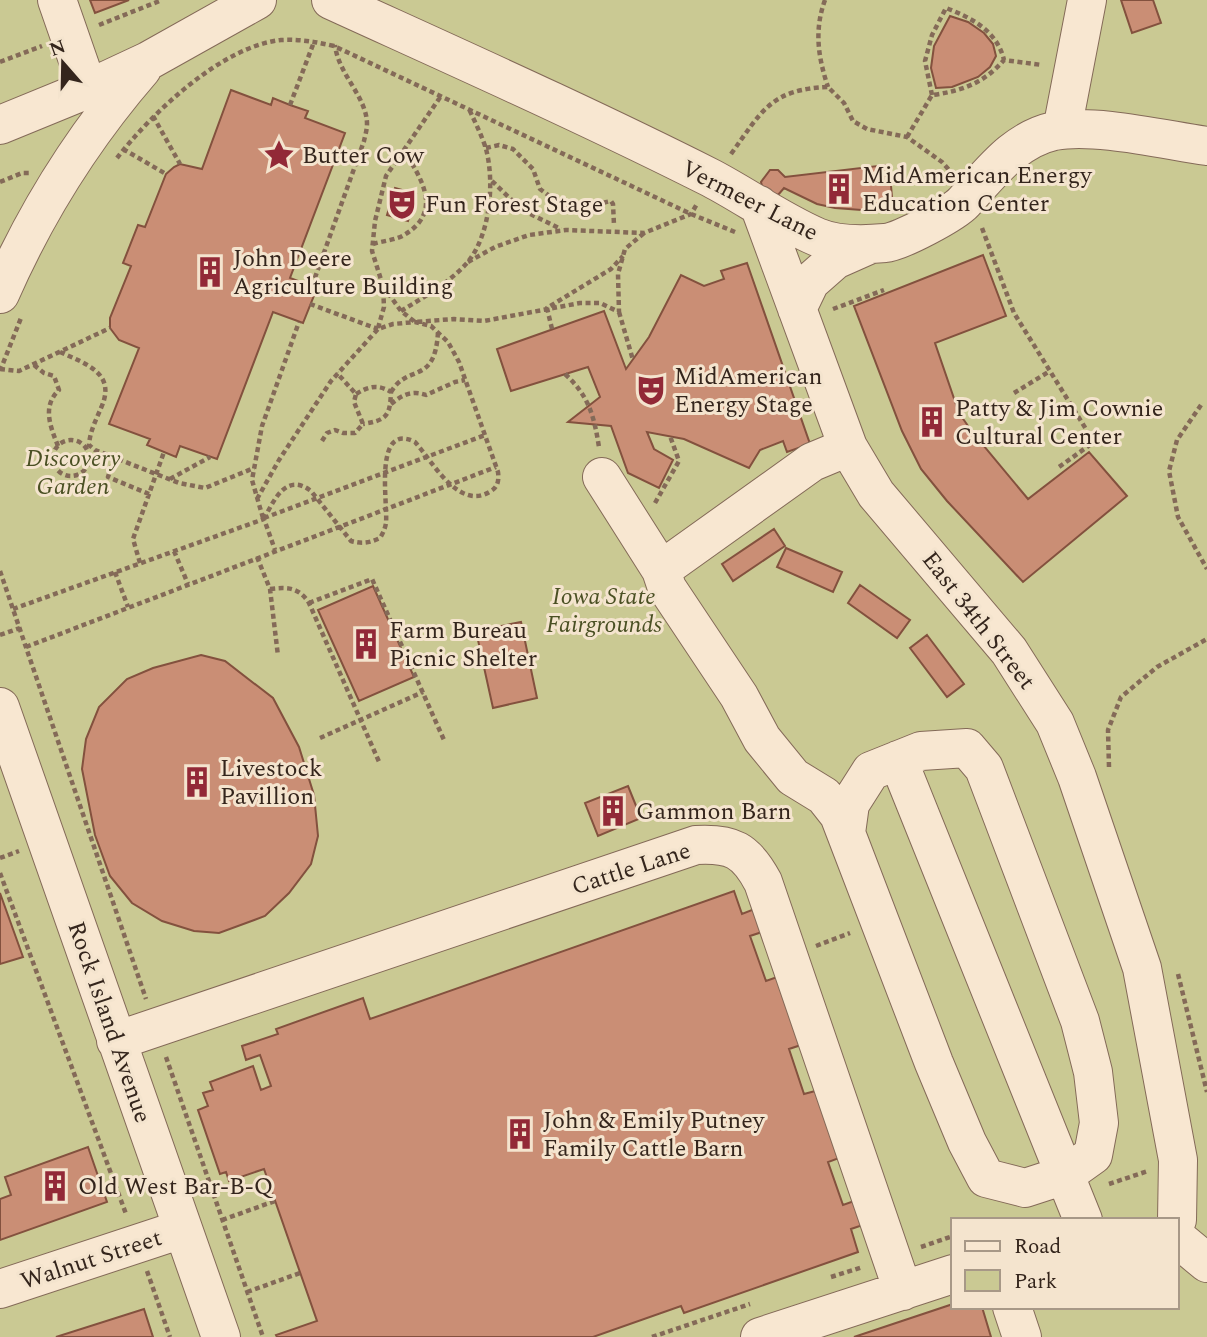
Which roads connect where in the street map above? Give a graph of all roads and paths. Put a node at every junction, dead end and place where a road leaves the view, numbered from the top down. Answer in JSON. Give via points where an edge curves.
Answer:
{"nodes":[{"id":1,"x":57,"y":0,"type":"edge"},
{"id":2,"x":257,"y":0,"type":"edge"},
{"id":3,"x":825,"y":0,"type":"edge"},
{"id":4,"x":1087,"y":0,"type":"edge"},
{"id":5,"x":342,"y":5,"type":"edge"},
{"id":6,"x":314,"y":42,"type":"junction"},
{"id":7,"x":334,"y":46,"type":"junction"},
{"id":8,"x":1004,"y":60,"type":"junction"},
{"id":9,"x":148,"y":61,"type":"junction"},
{"id":10,"x":1074,"y":69,"type":"junction"},
{"id":11,"x":828,"y":87,"type":"junction"},
{"id":12,"x":88,"y":89,"type":"junction"},
{"id":13,"x":932,"y":95,"type":"junction"},
{"id":14,"x":441,"y":96,"type":"junction"},
{"id":15,"x":290,"y":105,"type":"dead end"},
{"id":16,"x":469,"y":109,"type":"junction"},
{"id":17,"x":153,"y":116,"type":"junction"},
{"id":18,"x":0,"y":125,"type":"edge"},
{"id":19,"x":1062,"y":130,"type":"junction"},
{"id":20,"x":907,"y":136,"type":"junction"},
{"id":21,"x":1207,"y":146,"type":"edge"},
{"id":22,"x":485,"y":148,"type":"junction"},
{"id":23,"x":123,"y":149,"type":"junction"},
{"id":24,"x":403,"y":150,"type":"junction"},
{"id":25,"x":180,"y":164,"type":"dead end"},
{"id":26,"x":110,"y":166,"type":"dead end"},
{"id":27,"x":166,"y":174,"type":"dead end"},
{"id":28,"x":712,"y":179,"type":"junction"},
{"id":29,"x":492,"y":180,"type":"junction"},
{"id":30,"x":970,"y":194,"type":"junction"},
{"id":31,"x":759,"y":205,"type":"junction"},
{"id":32,"x":691,"y":214,"type":"junction"},
{"id":33,"x":614,"y":225,"type":"dead end"},
{"id":34,"x":566,"y":230,"type":"junction"},
{"id":35,"x":645,"y":233,"type":"junction"},
{"id":36,"x":373,"y":244,"type":"junction"},
{"id":37,"x":872,"y":244,"type":"junction"},
{"id":38,"x":624,"y":256,"type":"junction"},
{"id":39,"x":468,"y":262,"type":"junction"},
{"id":40,"x":312,"y":286,"type":"dead end"},
{"id":41,"x":383,"y":286,"type":"junction"},
{"id":42,"x":11,"y":304,"type":"edge"},
{"id":43,"x":310,"y":304,"type":"dead end"},
{"id":44,"x":547,"y":308,"type":"junction"},
{"id":45,"x":797,"y":309,"type":"junction"},
{"id":46,"x":401,"y":311,"type":"junction"},
{"id":47,"x":619,"y":313,"type":"junction"},
{"id":48,"x":299,"y":322,"type":"dead end"},
{"id":49,"x":415,"y":322,"type":"junction"},
{"id":50,"x":110,"y":328,"type":"dead end"},
{"id":51,"x":378,"y":329,"type":"junction"},
{"id":52,"x":552,"y":329,"type":"dead end"},
{"id":53,"x":438,"y":332,"type":"junction"},
{"id":54,"x":60,"y":352,"type":"junction"},
{"id":55,"x":633,"y":360,"type":"dead end"},
{"id":56,"x":34,"y":365,"type":"junction"},
{"id":57,"x":0,"y":370,"type":"edge"},
{"id":58,"x":1050,"y":371,"type":"junction"},
{"id":59,"x":337,"y":373,"type":"junction"},
{"id":60,"x":465,"y":380,"type":"junction"},
{"id":61,"x":391,"y":392,"type":"junction"},
{"id":62,"x":1014,"y":393,"type":"dead end"},
{"id":63,"x":356,"y":394,"type":"junction"},
{"id":64,"x":390,"y":405,"type":"junction"},
{"id":65,"x":1201,"y":405,"type":"dead end"},
{"id":66,"x":363,"y":424,"type":"junction"},
{"id":67,"x":485,"y":435,"type":"junction"},
{"id":68,"x":322,"y":441,"type":"dead end"},
{"id":69,"x":58,"y":446,"type":"junction"},
{"id":70,"x":89,"y":447,"type":"junction"},
{"id":71,"x":848,"y":447,"type":"junction"},
{"id":72,"x":164,"y":452,"type":"dead end"},
{"id":73,"x":114,"y":457,"type":"junction"},
{"id":74,"x":210,"y":457,"type":"dead end"},
{"id":75,"x":428,"y":457,"type":"junction"},
{"id":76,"x":496,"y":467,"type":"junction"},
{"id":77,"x":1059,"y":467,"type":"dead end"},
{"id":78,"x":254,"y":468,"type":"junction"},
{"id":79,"x":157,"y":474,"type":"junction"},
{"id":80,"x":385,"y":474,"type":"junction"},
{"id":81,"x":602,"y":477,"type":"dead end"},
{"id":82,"x":170,"y":479,"type":"junction"},
{"id":83,"x":450,"y":484,"type":"junction"},
{"id":84,"x":149,"y":494,"type":"junction"},
{"id":85,"x":257,"y":499,"type":"junction"},
{"id":86,"x":318,"y":500,"type":"junction"},
{"id":87,"x":386,"y":508,"type":"junction"},
{"id":88,"x":264,"y":519,"type":"junction"},
{"id":89,"x":338,"y":525,"type":"junction"},
{"id":90,"x":275,"y":550,"type":"junction"},
{"id":91,"x":174,"y":551,"type":"junction"},
{"id":92,"x":257,"y":557,"type":"junction"},
{"id":93,"x":140,"y":563,"type":"junction"},
{"id":94,"x":1207,"y":569,"type":"edge"},
{"id":95,"x":0,"y":570,"type":"edge"},
{"id":96,"x":661,"y":570,"type":"junction"},
{"id":97,"x":115,"y":572,"type":"junction"},
{"id":98,"x":188,"y":584,"type":"junction"},
{"id":99,"x":270,"y":589,"type":"junction"},
{"id":100,"x":309,"y":603,"type":"junction"},
{"id":101,"x":128,"y":607,"type":"junction"},
{"id":102,"x":13,"y":609,"type":"junction"},
{"id":103,"x":20,"y":628,"type":"junction"},
{"id":104,"x":0,"y":635,"type":"edge"},
{"id":105,"x":1207,"y":639,"type":"edge"},
{"id":106,"x":26,"y":647,"type":"junction"},
{"id":107,"x":278,"y":656,"type":"dead end"},
{"id":108,"x":423,"y":692,"type":"junction"},
{"id":109,"x":0,"y":707,"type":"edge"},
{"id":110,"x":361,"y":720,"type":"junction"},
{"id":111,"x":320,"y":738,"type":"dead end"},
{"id":112,"x":444,"y":740,"type":"dead end"},
{"id":113,"x":898,"y":760,"type":"junction"},
{"id":114,"x":380,"y":764,"type":"dead end"},
{"id":115,"x":1109,"y":769,"type":"dead end"},
{"id":116,"x":846,"y":833,"type":"junction"},
{"id":117,"x":0,"y":873,"type":"edge"},
{"id":118,"x":846,"y":935,"type":"dead end"},
{"id":119,"x":811,"y":947,"type":"dead end"},
{"id":120,"x":156,"y":1028,"type":"junction"},
{"id":121,"x":116,"y":1041,"type":"junction"},
{"id":122,"x":1065,"y":1175,"type":"junction"},
{"id":123,"x":275,"y":1201,"type":"dead end"},
{"id":124,"x":1082,"y":1218,"type":"edge"},
{"id":125,"x":1177,"y":1218,"type":"edge"},
{"id":126,"x":222,"y":1220,"type":"junction"},
{"id":127,"x":182,"y":1229,"type":"junction"},
{"id":128,"x":1179,"y":1240,"type":"edge"},
{"id":129,"x":137,"y":1244,"type":"junction"},
{"id":130,"x":1207,"y":1263,"type":"edge"},
{"id":131,"x":300,"y":1273,"type":"dead end"},
{"id":132,"x":951,"y":1274,"type":"edge"},
{"id":133,"x":0,"y":1289,"type":"edge"},
{"id":134,"x":903,"y":1291,"type":"junction"},
{"id":135,"x":247,"y":1292,"type":"junction"},
{"id":136,"x":1013,"y":1309,"type":"edge"},
{"id":137,"x":170,"y":1337,"type":"edge"},
{"id":138,"x":220,"y":1337,"type":"edge"},
{"id":139,"x":263,"y":1337,"type":"edge"},
{"id":140,"x":760,"y":1337,"type":"edge"},
{"id":141,"x":1022,"y":1337,"type":"edge"}],
"edges":[{"from":1,"to":12,"type":"lane"},
{"from":2,"to":9,"type":"lane"},
{"from":3,"to":11,"type":"path","via":[[818,40]]},
{"from":4,"to":10,"type":"lane"},
{"from":5,"to":7,"type":"path"},
{"from":5,"to":28,"type":"lane","name":"Vermeer Lane"},
{"from":6,"to":7,"type":"path"},
{"from":6,"to":15,"type":"path"},
{"from":6,"to":17,"type":"path","via":[[277,41],[229,59]]},
{"from":7,"to":14,"type":"path"},
{"from":7,"to":40,"type":"path","via":[[365,109],[367,124]]},
{"from":8,"to":10,"type":"path"},
{"from":8,"to":13,"type":"path","via":[[990,76],[955,92]]},
{"from":8,"to":13,"type":"path","via":[[1001,46],[990,32],[946,8],[925,61]]},
{"from":9,"to":12,"type":"lane"},
{"from":9,"to":42,"type":"lane","via":[[64,172],[20,247]]},
{"from":10,"to":19,"type":"lane"},
{"from":11,"to":20,"type":"path","via":[[853,121],[867,129]]},
{"from":11,"to":28,"type":"path","via":[[781,97],[765,107]]},
{"from":12,"to":18,"type":"lane"},
{"from":13,"to":20,"type":"path"},
{"from":14,"to":16,"type":"path"},
{"from":14,"to":24,"type":"path"},
{"from":16,"to":22,"type":"path"},
{"from":16,"to":32,"type":"path"},
{"from":17,"to":23,"type":"path"},
{"from":17,"to":25,"type":"path"},
{"from":19,"to":21,"type":"lane","name":"Vermeer Lane","via":[[1088,129]]},
{"from":19,"to":30,"type":"lane","name":"Vermeer Lane","via":[[1034,138],[1005,157]]},
{"from":20,"to":30,"type":"path","via":[[942,162]]},
{"from":22,"to":29,"type":"path"},
{"from":22,"to":33,"type":"path","via":[[513,149],[533,169],[540,189],[552,198],[560,197],[562,206],[611,201]]},
{"from":23,"to":26,"type":"path"},
{"from":23,"to":27,"type":"path"},
{"from":24,"to":36,"type":"path","via":[[386,176]]},
{"from":24,"to":36,"type":"path","via":[[427,197],[423,219],[403,236]]},
{"from":28,"to":31,"type":"lane","name":"Vermeer Lane"},
{"from":28,"to":32,"type":"path"},
{"from":29,"to":34,"type":"path","via":[[522,210]]},
{"from":29,"to":39,"type":"path","via":[[485,228]]},
{"from":30,"to":37,"type":"lane","name":"Vermeer Lane","via":[[964,203],[915,232],[889,243]]},
{"from":30,"to":58,"type":"path","via":[[1014,313]]},
{"from":31,"to":37,"type":"lane","name":"Vermeer Lane","via":[[818,238],[843,245]]},
{"from":31,"to":45,"type":"lane","name":"East 34th Street"},
{"from":32,"to":35,"type":"path"},
{"from":34,"to":35,"type":"path"},
{"from":34,"to":39,"type":"path","via":[[529,235]]},
{"from":35,"to":38,"type":"path","via":[[625,249]]},
{"from":36,"to":41,"type":"path"},
{"from":37,"to":45,"type":"lane","via":[[835,260],[810,282]]},
{"from":38,"to":44,"type":"path"},
{"from":38,"to":47,"type":"path","via":[[618,274]]},
{"from":39,"to":46,"type":"path","via":[[439,288]]},
{"from":41,"to":46,"type":"path"},
{"from":41,"to":51,"type":"path"},
{"from":42,"to":57,"type":"path"},
{"from":43,"to":51,"type":"path"},
{"from":44,"to":47,"type":"path","via":[[600,303]]},
{"from":44,"to":49,"type":"path","via":[[484,321]]},
{"from":44,"to":52,"type":"path"},
{"from":45,"to":71,"type":"lane","name":"East 34th Street"},
{"from":46,"to":49,"type":"path"},
{"from":47,"to":55,"type":"path"},
{"from":48,"to":78,"type":"path","via":[[262,426]]},
{"from":49,"to":51,"type":"path"},
{"from":49,"to":53,"type":"path"},
{"from":50,"to":54,"type":"path"},
{"from":51,"to":59,"type":"path"},
{"from":53,"to":60,"type":"path","via":[[448,342]]},
{"from":53,"to":61,"type":"path","via":[[437,349],[423,372],[396,384]]},
{"from":54,"to":56,"type":"path"},
{"from":54,"to":70,"type":"path","via":[[93,367],[104,380],[106,399]]},
{"from":56,"to":57,"type":"path","via":[[19,371]]},
{"from":56,"to":69,"type":"path","via":[[58,382],[60,390],[48,407]]},
{"from":58,"to":62,"type":"path"},
{"from":58,"to":77,"type":"path","via":[[1094,442]]},
{"from":59,"to":63,"type":"path"},
{"from":59,"to":85,"type":"path"},
{"from":60,"to":64,"type":"path","via":[[426,395],[402,395]]},
{"from":60,"to":67,"type":"path"},
{"from":61,"to":63,"type":"path","via":[[382,386],[366,387]]},
{"from":61,"to":64,"type":"path"},
{"from":63,"to":66,"type":"path","via":[[354,402]]},
{"from":64,"to":66,"type":"path","via":[[382,420]]},
{"from":65,"to":94,"type":"path","via":[[1178,440],[1169,471],[1178,517]]},
{"from":66,"to":68,"type":"path","via":[[355,433],[327,433]]},
{"from":67,"to":75,"type":"path"},
{"from":67,"to":76,"type":"path"},
{"from":69,"to":70,"type":"path","via":[[71,440]]},
{"from":69,"to":70,"type":"path","via":[[54,465],[61,474],[73,477],[84,471]]},
{"from":70,"to":73,"type":"path"},
{"from":71,"to":96,"type":"lane","via":[[812,462]]},
{"from":71,"to":125,"type":"lane","name":"East 34th Street","via":[[876,494],[1009,651],[1055,723],[1142,968],[1178,1160]]},
{"from":72,"to":79,"type":"path"},
{"from":73,"to":79,"type":"path"},
{"from":73,"to":84,"type":"path","via":[[108,477]]},
{"from":74,"to":82,"type":"path"},
{"from":75,"to":80,"type":"path"},
{"from":75,"to":80,"type":"path","via":[[415,442],[396,439],[386,458]]},
{"from":75,"to":83,"type":"path"},
{"from":76,"to":83,"type":"path"},
{"from":76,"to":83,"type":"path","via":[[499,480],[481,496],[466,496]]},
{"from":78,"to":82,"type":"path","via":[[205,488]]},
{"from":78,"to":85,"type":"path","via":[[251,480]]},
{"from":79,"to":82,"type":"path"},
{"from":79,"to":84,"type":"path"},
{"from":80,"to":86,"type":"path"},
{"from":80,"to":87,"type":"path"},
{"from":81,"to":96,"type":"lane"},
{"from":83,"to":87,"type":"path"},
{"from":84,"to":93,"type":"path","via":[[133,539]]},
{"from":85,"to":88,"type":"path"},
{"from":86,"to":88,"type":"path"},
{"from":86,"to":88,"type":"path","via":[[302,484],[294,484],[281,491]]},
{"from":86,"to":89,"type":"path"},
{"from":87,"to":89,"type":"path"},
{"from":87,"to":89,"type":"path","via":[[384,531],[371,543],[351,541]]},
{"from":88,"to":90,"type":"path"},
{"from":88,"to":91,"type":"path"},
{"from":89,"to":90,"type":"path"},
{"from":90,"to":92,"type":"path"},
{"from":91,"to":93,"type":"path"},
{"from":91,"to":98,"type":"path"},
{"from":92,"to":98,"type":"path"},
{"from":92,"to":99,"type":"path"},
{"from":93,"to":97,"type":"path"},
{"from":95,"to":102,"type":"path"},
{"from":96,"to":116,"type":"lane","via":[[667,588],[762,739],[793,777],[824,796]]},
{"from":97,"to":101,"type":"path"},
{"from":97,"to":102,"type":"path"},
{"from":98,"to":101,"type":"path"},
{"from":99,"to":100,"type":"path","via":[[289,587]]},
{"from":99,"to":107,"type":"path"},
{"from":100,"to":108,"type":"path","via":[[372,579]]},
{"from":100,"to":110,"type":"path"},
{"from":101,"to":106,"type":"path"},
{"from":102,"to":103,"type":"path"},
{"from":103,"to":104,"type":"path"},
{"from":103,"to":106,"type":"path"},
{"from":105,"to":115,"type":"path","via":[[1157,667],[1121,696],[1108,730]]},
{"from":106,"to":120,"type":"path"},
{"from":108,"to":110,"type":"path"},
{"from":108,"to":112,"type":"path"},
{"from":109,"to":121,"type":"lane","name":"Rock Island Avenue"},
{"from":110,"to":111,"type":"path"},
{"from":110,"to":114,"type":"path"},
{"from":113,"to":116,"type":"lane","via":[[872,771],[850,804]]},
{"from":113,"to":122,"type":"lane"},
{"from":113,"to":122,"type":"lane","via":[[921,751],[967,748],[984,768],[1080,1021],[1093,1072],[1099,1123],[1093,1155]]},
{"from":116,"to":122,"type":"lane","via":[[934,1063],[986,1178],[1025,1188]]},
{"from":117,"to":129,"type":"path"},
{"from":118,"to":119,"type":"path"},
{"from":120,"to":121,"type":"lane","name":"Cattle Lane"},
{"from":120,"to":126,"type":"path"},
{"from":120,"to":134,"type":"lane","name":"Cattle Lane","via":[[696,845],[736,849],[753,863],[763,882]]},
{"from":121,"to":127,"type":"lane","name":"Rock Island Avenue"},
{"from":122,"to":124,"type":"lane"},
{"from":123,"to":126,"type":"path"},
{"from":126,"to":135,"type":"path"},
{"from":127,"to":129,"type":"lane","name":"Walnut Street"},
{"from":127,"to":138,"type":"lane","name":"Rock Island Avenue"},
{"from":128,"to":130,"type":"lane"},
{"from":129,"to":133,"type":"lane","name":"Walnut Street"},
{"from":129,"to":137,"type":"path"},
{"from":131,"to":135,"type":"path"},
{"from":132,"to":134,"type":"lane"},
{"from":134,"to":140,"type":"lane"},
{"from":135,"to":139,"type":"path"},
{"from":136,"to":141,"type":"lane"}]}
